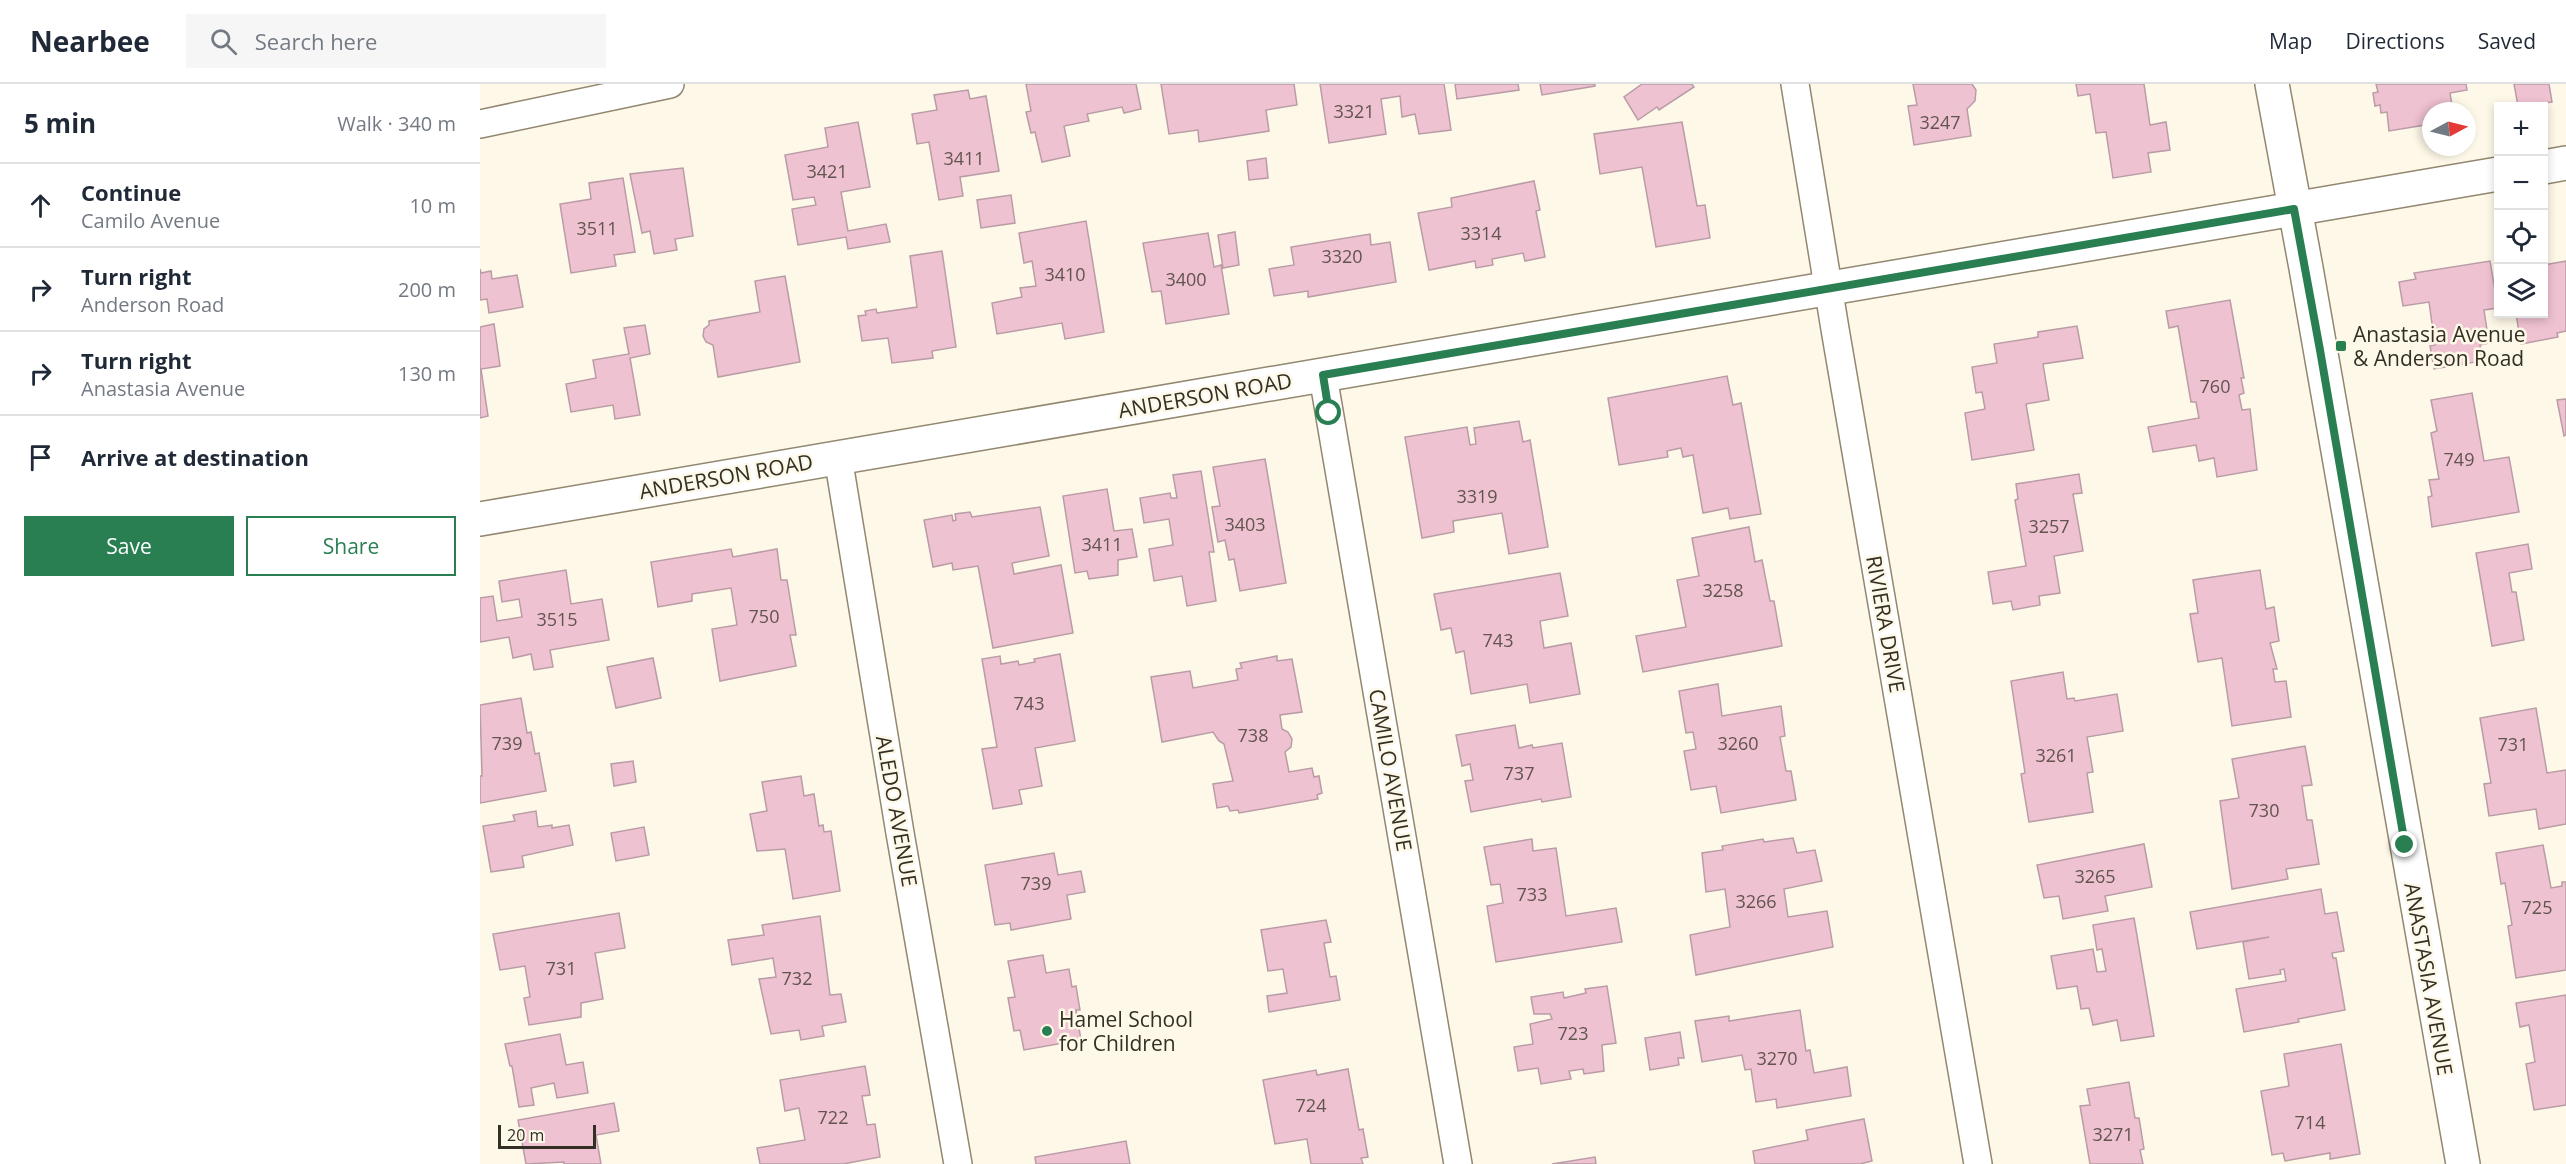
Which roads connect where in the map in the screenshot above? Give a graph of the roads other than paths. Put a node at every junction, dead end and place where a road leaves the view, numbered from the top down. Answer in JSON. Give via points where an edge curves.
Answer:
{"nodes":[{"id":1,"x":670,"y":84,"type":"edge"},
{"id":2,"x":1795,"y":84,"type":"edge"},
{"id":3,"x":2271,"y":84,"type":"edge"},
{"id":4,"x":480,"y":124,"type":"edge"},
{"id":5,"x":2566,"y":163,"type":"edge"},
{"id":6,"x":2548,"y":165,"type":"edge"},
{"id":7,"x":2494,"y":175,"type":"edge"},
{"id":8,"x":2294,"y":209,"type":"junction"},
{"id":9,"x":1828,"y":290,"type":"junction"},
{"id":10,"x":1323,"y":375,"type":"junction"},
{"id":11,"x":838,"y":457,"type":"junction"},
{"id":12,"x":480,"y":519,"type":"edge"},
{"id":13,"x":958,"y":1164,"type":"edge"},
{"id":14,"x":1458,"y":1164,"type":"edge"},
{"id":15,"x":1978,"y":1164,"type":"edge"},
{"id":16,"x":2463,"y":1164,"type":"edge"}],
"edges":[{"from":1,"to":4,"type":"street"},
{"from":2,"to":9,"type":"street","name":"RIVIERA DRIVE"},
{"from":3,"to":8,"type":"street","name":"ANASTASIA AVENUE"},
{"from":5,"to":6,"type":"street"},
{"from":7,"to":8,"type":"street","name":"ANDERSON ROAD"},
{"from":8,"to":9,"type":"street","name":"ANDERSON ROAD"},
{"from":8,"to":16,"type":"street","name":"ANASTASIA AVENUE"},
{"from":9,"to":10,"type":"street","name":"ANDERSON ROAD"},
{"from":9,"to":15,"type":"street","name":"RIVIERA DRIVE"},
{"from":10,"to":11,"type":"street","name":"ANDERSON ROAD"},
{"from":10,"to":14,"type":"street","name":"CAMILO AVENUE"},
{"from":11,"to":12,"type":"street","name":"ANDERSON ROAD"},
{"from":11,"to":13,"type":"street","name":"ALEDO AVENUE"}]}
